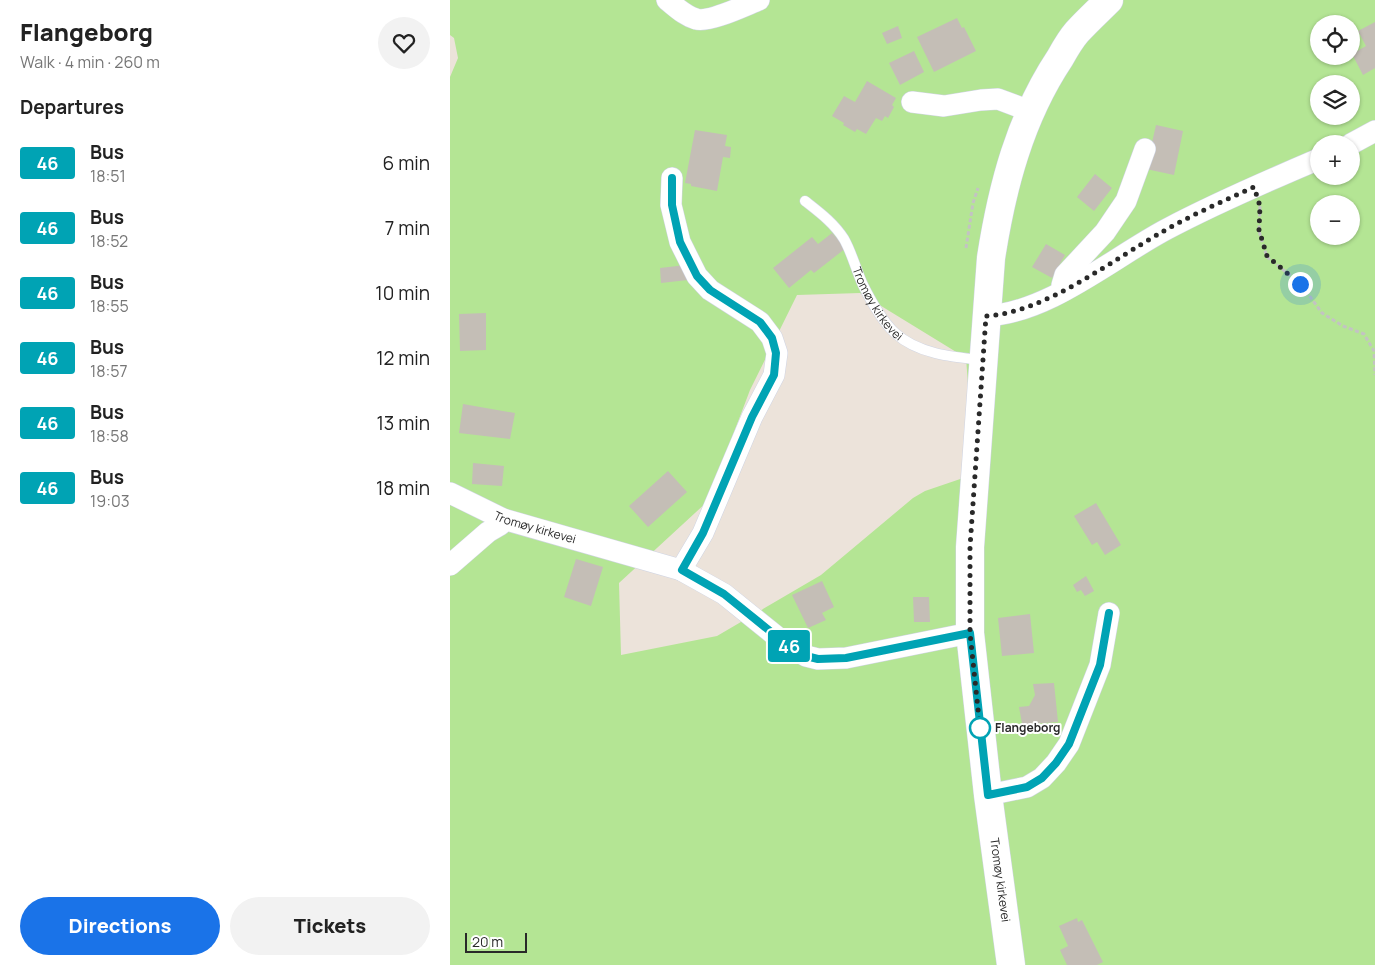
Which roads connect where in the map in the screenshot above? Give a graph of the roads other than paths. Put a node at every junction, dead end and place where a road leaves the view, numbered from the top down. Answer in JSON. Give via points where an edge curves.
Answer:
{"nodes":[{"id":1,"x":667,"y":0,"type":"edge"},
{"id":2,"x":760,"y":0,"type":"edge"},
{"id":3,"x":1109,"y":0,"type":"edge"},
{"id":4,"x":912,"y":102,"type":"dead end"},
{"id":5,"x":1030,"y":111,"type":"junction"},
{"id":6,"x":1375,"y":131,"type":"edge"},
{"id":7,"x":1360,"y":139,"type":"edge"},
{"id":8,"x":1145,"y":149,"type":"dead end"},
{"id":9,"x":1310,"y":163,"type":"edge"},
{"id":10,"x":672,"y":178,"type":"dead end"},
{"id":11,"x":805,"y":201,"type":"dead end"},
{"id":12,"x":1063,"y":290,"type":"junction"},
{"id":13,"x":986,"y":316,"type":"junction"},
{"id":14,"x":983,"y":360,"type":"junction"},
{"id":15,"x":450,"y":493,"type":"edge"},
{"id":16,"x":503,"y":519,"type":"junction"},
{"id":17,"x":450,"y":565,"type":"edge"},
{"id":18,"x":682,"y":570,"type":"junction"},
{"id":19,"x":1109,"y":613,"type":"dead end"},
{"id":20,"x":970,"y":633,"type":"junction"},
{"id":21,"x":988,"y":795,"type":"junction"},
{"id":22,"x":1011,"y":965,"type":"edge"}],
"edges":[{"from":1,"to":2,"type":"street","via":[[698,20],[716,17]]},
{"from":3,"to":5,"type":"main road","name":"Tromøy kirkevei","via":[[1076,34],[1045,80]]},
{"from":4,"to":5,"type":"street","via":[[944,106],[998,99]]},
{"from":5,"to":13,"type":"main road","name":"Tromøy kirkevei","via":[[1016,146],[998,214]]},
{"from":6,"to":7,"type":"street"},
{"from":8,"to":12,"type":"street","via":[[1126,201],[1105,232],[1065,276]]},
{"from":9,"to":12,"type":"street","via":[[1166,230]]},
{"from":10,"to":18,"type":"street","via":[[672,205],[680,242],[697,276],[710,290],[760,322],[772,338],[776,353],[774,375],[752,417],[703,533]]},
{"from":11,"to":14,"type":"lane","name":"Tromøy kirkevei","via":[[843,237],[863,285],[896,333],[928,351]]},
{"from":12,"to":13,"type":"street","via":[[1032,306]]},
{"from":13,"to":14,"type":"main road","name":"Tromøy kirkevei"},
{"from":14,"to":20,"type":"main road","name":"Tromøy kirkevei","via":[[970,547]]},
{"from":15,"to":16,"type":"street","name":"Tromøy kirkevei"},
{"from":16,"to":17,"type":"street","via":[[500,525]]},
{"from":16,"to":18,"type":"street","name":"Tromøy kirkevei"},
{"from":18,"to":20,"type":"street","name":"Tromøy kirkevei","via":[[724,594],[786,644],[818,659],[846,658]]},
{"from":19,"to":21,"type":"street","via":[[1100,665],[1069,744],[1042,778],[1027,787]]},
{"from":20,"to":21,"type":"main road","name":"Tromøy kirkevei"},
{"from":21,"to":22,"type":"main road","name":"Tromøy kirkevei"}]}
